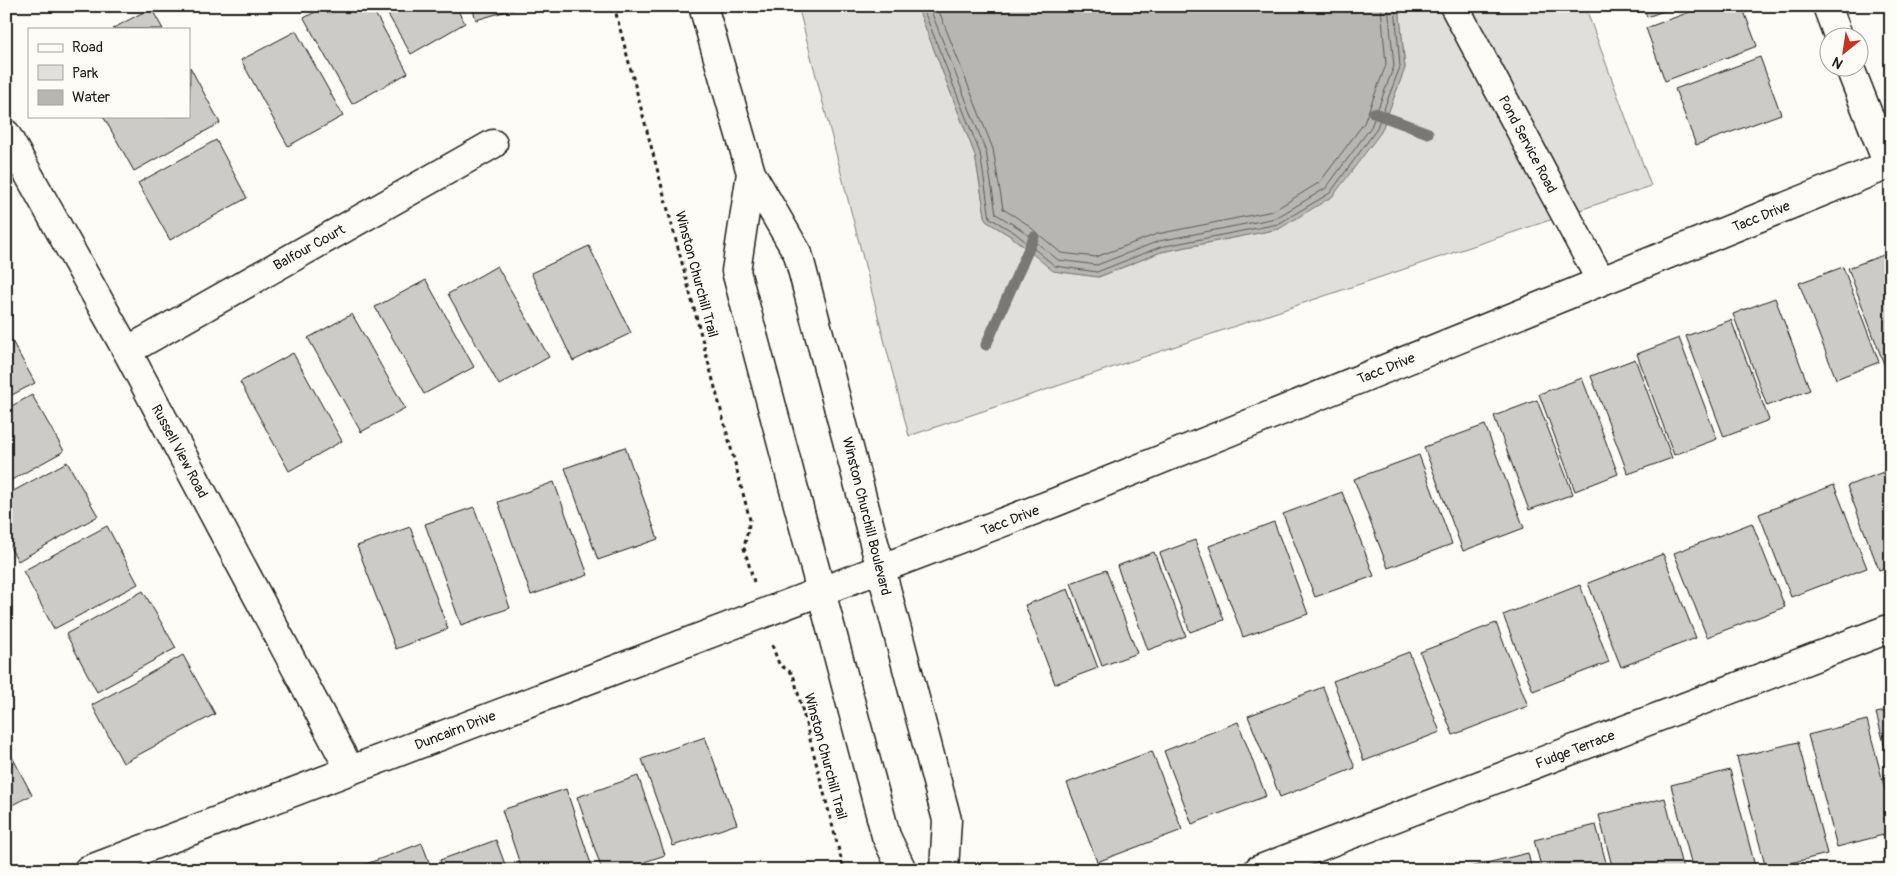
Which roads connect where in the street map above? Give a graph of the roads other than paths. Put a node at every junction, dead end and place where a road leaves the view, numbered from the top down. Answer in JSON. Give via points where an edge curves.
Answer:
{"nodes":[{"id":1,"x":703,"y":6,"type":"edge"},
{"id":2,"x":1454,"y":6,"type":"edge"},
{"id":3,"x":1827,"y":6,"type":"edge"},
{"id":4,"x":1835,"y":28,"type":"edge"},
{"id":5,"x":1854,"y":78,"type":"edge"},
{"id":6,"x":6,"y":134,"type":"edge"},
{"id":7,"x":493,"y":144,"type":"dead end"},
{"id":8,"x":1889,"y":165,"type":"edge"},
{"id":9,"x":751,"y":173,"type":"junction"},
{"id":10,"x":1601,"y":281,"type":"junction"},
{"id":11,"x":127,"y":351,"type":"junction"},
{"id":12,"x":880,"y":569,"type":"junction"},
{"id":13,"x":822,"y":591,"type":"junction"},
{"id":14,"x":1891,"y":628,"type":"edge"},
{"id":15,"x":350,"y":770,"type":"junction"},
{"id":16,"x":88,"y":870,"type":"edge"},
{"id":17,"x":902,"y":870,"type":"edge"},
{"id":18,"x":944,"y":870,"type":"edge"},
{"id":19,"x":1258,"y":870,"type":"edge"}],
"edges":[{"from":1,"to":9,"type":"street","name":"Winston Churchill Boulevard"},
{"from":2,"to":10,"type":"street","name":"Pond Service Road"},
{"from":3,"to":4,"type":"street"},
{"from":5,"to":8,"type":"street"},
{"from":6,"to":11,"type":"street","name":"Russell View Road"},
{"from":7,"to":11,"type":"street","name":"Balfour Court"},
{"from":8,"to":10,"type":"street","name":"Tacc Drive"},
{"from":9,"to":12,"type":"street","name":"Winston Churchill Boulevard","via":[[798,254]]},
{"from":9,"to":13,"type":"street","name":"Winston Churchill Boulevard","via":[[736,271]]},
{"from":10,"to":12,"type":"street","name":"Tacc Drive","via":[[1056,502]]},
{"from":11,"to":15,"type":"street","name":"Russell View Road"},
{"from":12,"to":13,"type":"street","name":"Tacc Drive"},
{"from":12,"to":18,"type":"street","name":"Winston Churchill Boulevard","via":[[947,820]]},
{"from":13,"to":15,"type":"street","name":"Duncairn Drive"},
{"from":13,"to":17,"type":"street","name":"Winston Churchill Boulevard","via":[[886,836]]},
{"from":14,"to":19,"type":"street","name":"Fudge Terrace"},
{"from":15,"to":16,"type":"street","name":"Duncairn Drive"}]}
